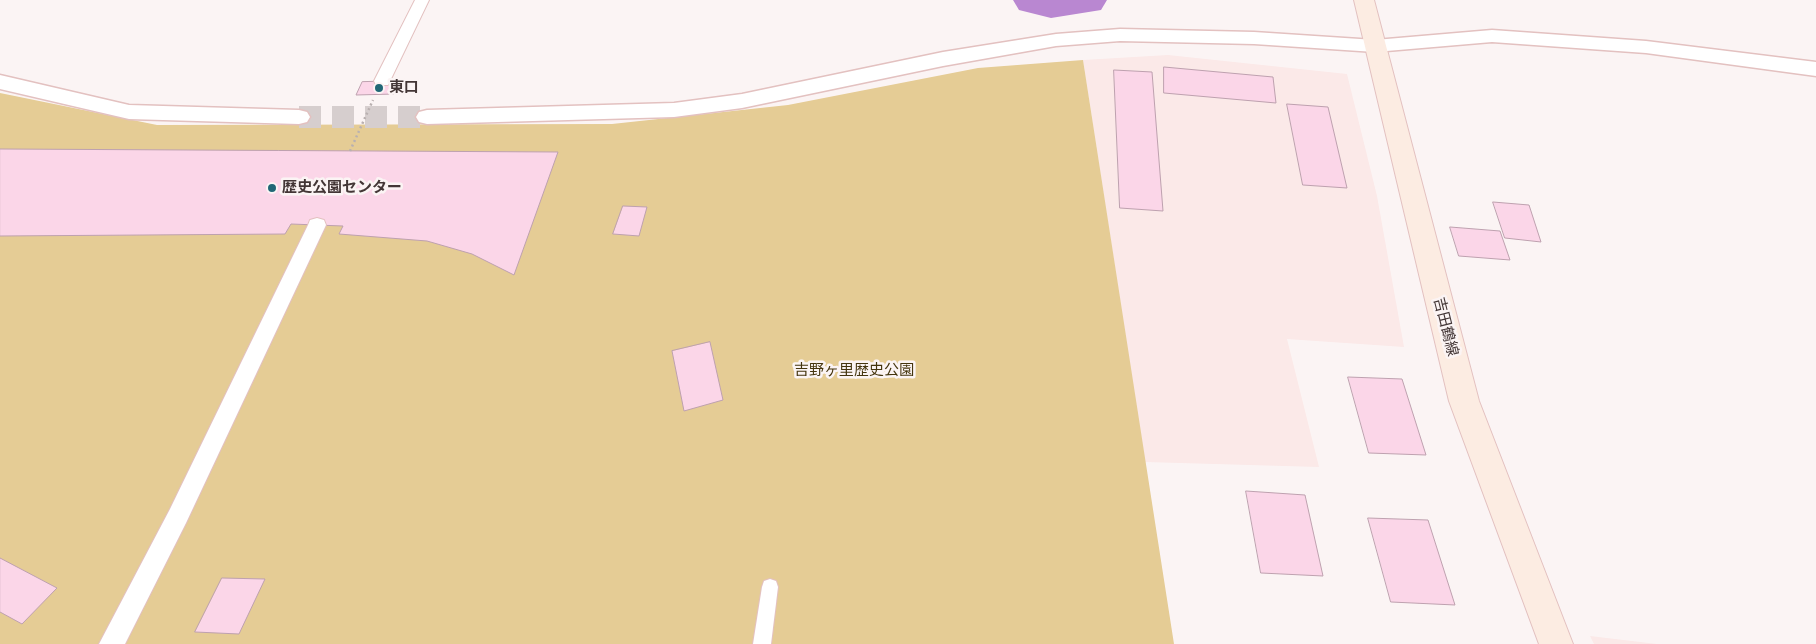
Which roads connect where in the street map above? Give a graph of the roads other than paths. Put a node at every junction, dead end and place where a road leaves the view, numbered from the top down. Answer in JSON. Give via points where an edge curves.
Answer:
{"nodes":[{"id":1,"x":422,"y":0,"type":"edge"},
{"id":2,"x":1364,"y":0,"type":"edge"},
{"id":3,"x":1375,"y":46,"type":"junction"},
{"id":4,"x":1646,"y":47,"type":"junction"},
{"id":5,"x":1816,"y":69,"type":"edge"},
{"id":6,"x":0,"y":82,"type":"edge"},
{"id":7,"x":1816,"y":87,"type":"edge"},
{"id":8,"x":379,"y":88,"type":"road end"},
{"id":9,"x":299,"y":117,"type":"tunnel mouth"},
{"id":10,"x":427,"y":117,"type":"tunnel mouth"},
{"id":11,"x":317,"y":225,"type":"dead end"},
{"id":12,"x":770,"y":587,"type":"dead end"},
{"id":13,"x":112,"y":644,"type":"edge"},
{"id":14,"x":762,"y":644,"type":"edge"},
{"id":15,"x":1556,"y":644,"type":"edge"}],
"edges":[{"from":1,"to":8,"type":"street"},
{"from":2,"to":3,"type":"main road","name":"吉田鶴線"},
{"from":3,"to":4,"type":"street","via":[[1492,36]]},
{"from":3,"to":10,"type":"street","via":[[1254,38],[1102,37],[1056,40],[943,59],[742,101],[674,110]]},
{"from":3,"to":15,"type":"main road","name":"吉田鶴線","via":[[1464,401]]},
{"from":4,"to":5,"type":"street"},
{"from":4,"to":7,"type":"street","via":[[1692,64]]},
{"from":6,"to":9,"type":"street","via":[[129,112]]},
{"from":11,"to":13,"type":"street","via":[[178,516]]},
{"from":12,"to":14,"type":"lane"}]}
